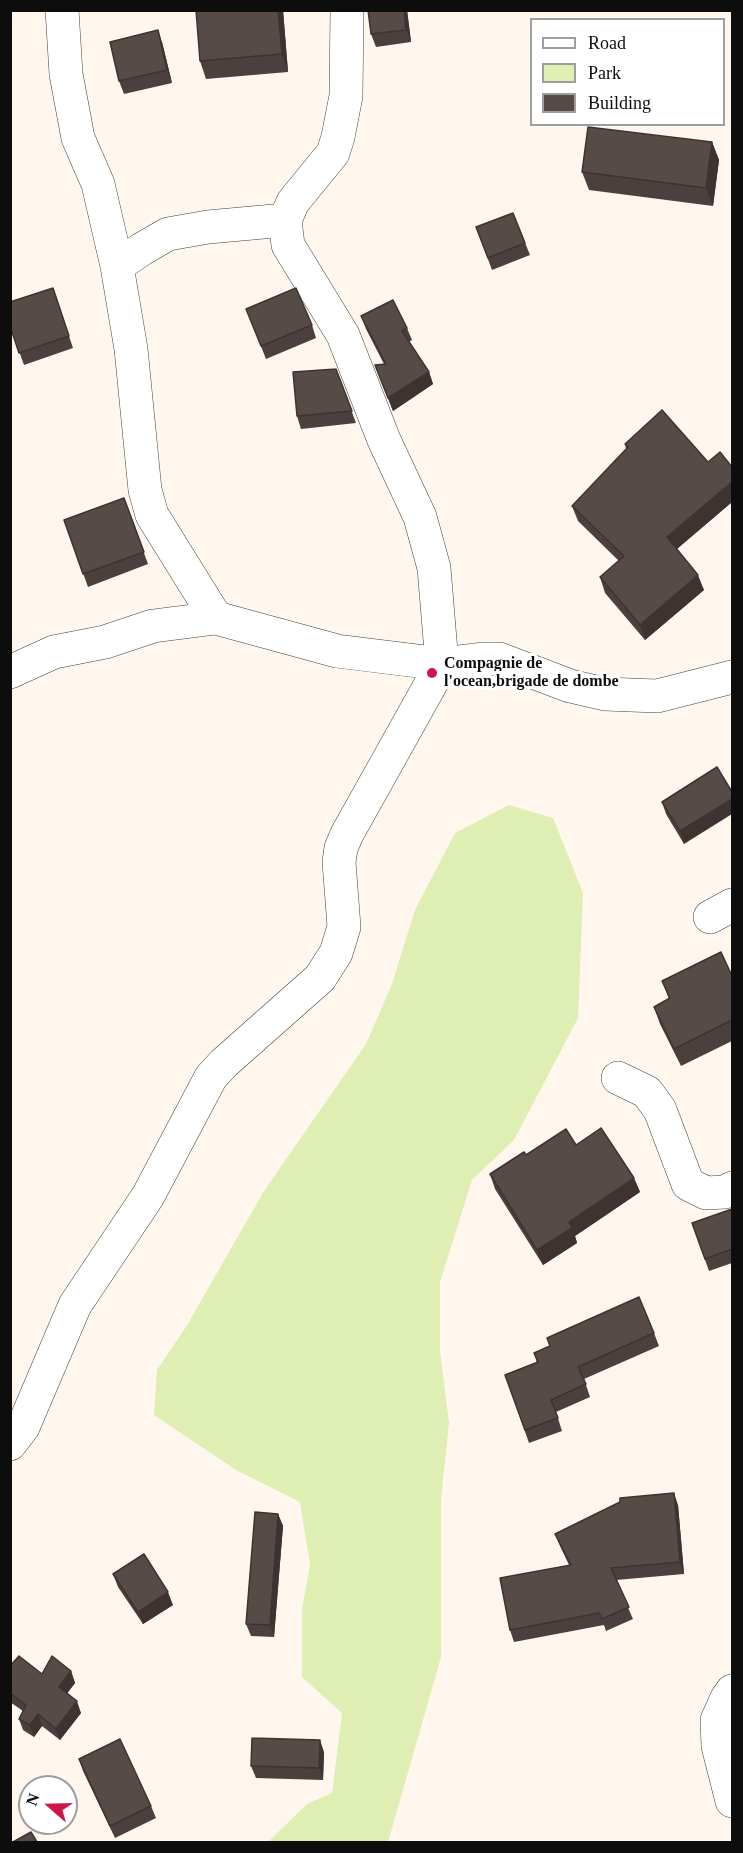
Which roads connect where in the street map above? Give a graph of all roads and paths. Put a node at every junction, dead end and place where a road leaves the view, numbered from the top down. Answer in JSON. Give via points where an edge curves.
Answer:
{"nodes":[{"id":1,"x":62,"y":10,"type":"edge"},
{"id":2,"x":347,"y":10,"type":"edge"},
{"id":3,"x":285,"y":220,"type":"junction"},
{"id":4,"x":117,"y":266,"type":"junction"},
{"id":5,"x":216,"y":618,"type":"junction"},
{"id":6,"x":442,"y":664,"type":"junction"},
{"id":7,"x":10,"y":672,"type":"edge"},
{"id":8,"x":732,"y":677,"type":"edge"},
{"id":9,"x":618,"y":1078,"type":"dead end"},
{"id":10,"x":732,"y":1188,"type":"edge"},
{"id":11,"x":15,"y":1425,"type":"edge"},
{"id":12,"x":732,"y":1691,"type":"edge"},
{"id":13,"x":732,"y":1801,"type":"edge"}],
"edges":[{"from":1,"to":4,"type":"street","via":[[66,74],[78,138],[98,184]]},
{"from":2,"to":3,"type":"street","via":[[346,96],[338,137],[333,153],[293,202]]},
{"from":3,"to":4,"type":"street","via":[[168,234]]},
{"from":3,"to":6,"type":"street","via":[[288,245],[343,335],[384,440],[420,517],[434,568]]},
{"from":4,"to":5,"type":"street","via":[[131,350],[145,490],[152,515]]},
{"from":5,"to":6,"type":"street","via":[[337,651]]},
{"from":5,"to":7,"type":"street","via":[[153,626],[105,642],[54,652]]},
{"from":6,"to":8,"type":"street","via":[[499,659],[570,686],[605,694],[657,696]]},
{"from":6,"to":11,"type":"street","via":[[341,848],[344,927],[336,952],[320,978],[211,1077],[148,1196],[75,1305]]},
{"from":9,"to":10,"type":"street","via":[[647,1092],[660,1110],[688,1184],[706,1193]]},
{"from":12,"to":13,"type":"street","via":[[717,1720],[718,1746]]}]}
